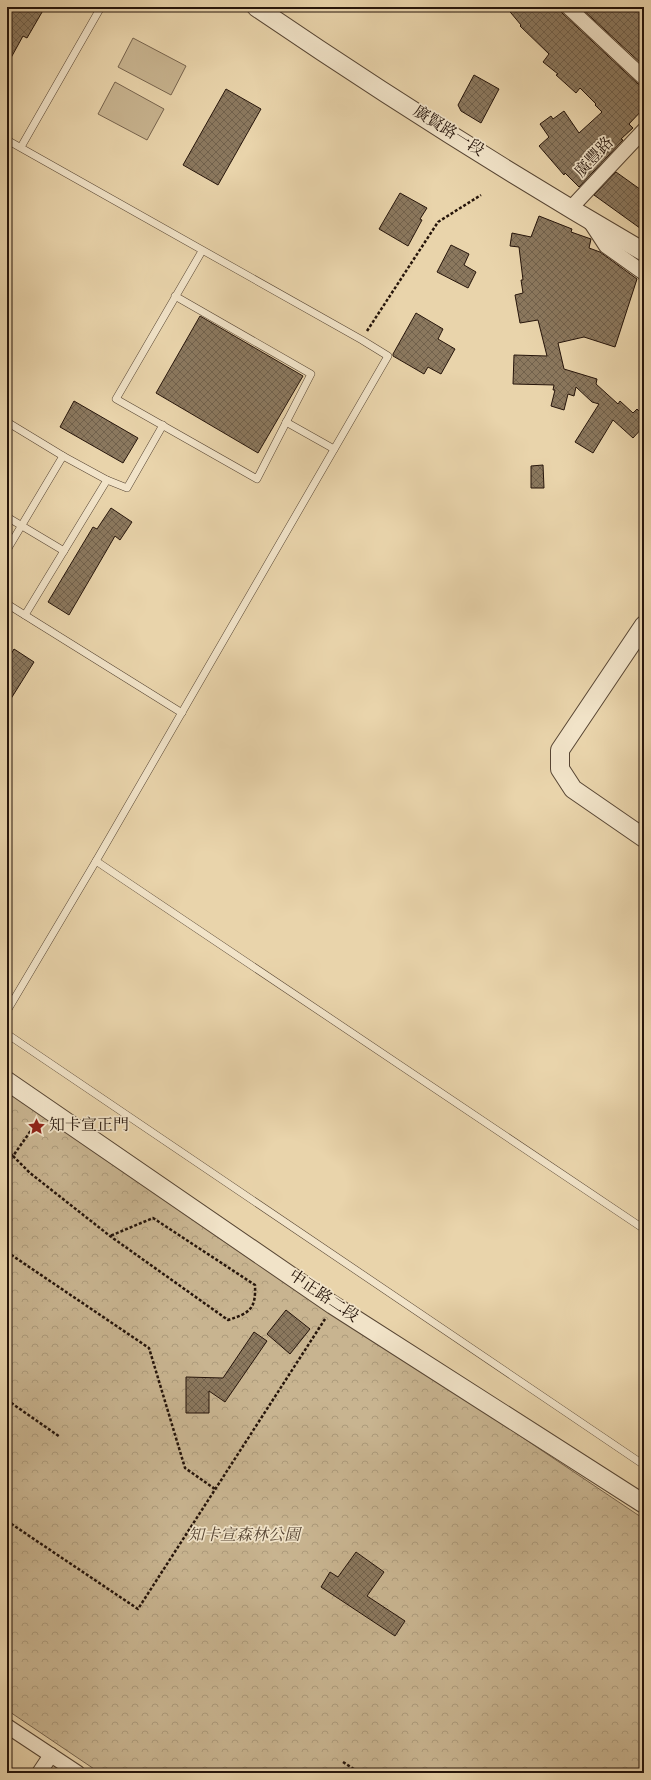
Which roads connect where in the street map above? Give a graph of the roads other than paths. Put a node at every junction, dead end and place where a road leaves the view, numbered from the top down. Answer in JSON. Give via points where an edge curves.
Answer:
{"nodes":[{"id":1,"x":101,"y":7,"type":"edge"},
{"id":2,"x":256,"y":7,"type":"edge"},
{"id":3,"x":568,"y":7,"type":"edge"},
{"id":4,"x":644,"y":78,"type":"edge"},
{"id":5,"x":644,"y":130,"type":"edge"},
{"id":6,"x":7,"y":140,"type":"edge"},
{"id":7,"x":21,"y":147,"type":"junction"},
{"id":8,"x":570,"y":209,"type":"junction"},
{"id":9,"x":589,"y":220,"type":"junction"},
{"id":10,"x":202,"y":251,"type":"junction"},
{"id":11,"x":644,"y":252,"type":"edge"},
{"id":12,"x":644,"y":273,"type":"edge"},
{"id":13,"x":175,"y":296,"type":"junction"},
{"id":14,"x":7,"y":422,"type":"edge"},
{"id":15,"x":286,"y":422,"type":"junction"},
{"id":16,"x":162,"y":425,"type":"junction"},
{"id":17,"x":334,"y":449,"type":"junction"},
{"id":18,"x":63,"y":456,"type":"junction"},
{"id":19,"x":107,"y":480,"type":"junction"},
{"id":20,"x":7,"y":517,"type":"edge"},
{"id":21,"x":21,"y":526,"type":"junction"},
{"id":22,"x":7,"y":550,"type":"edge"},
{"id":23,"x":64,"y":552,"type":"junction"},
{"id":24,"x":7,"y":604,"type":"edge"},
{"id":25,"x":25,"y":615,"type":"junction"},
{"id":26,"x":644,"y":625,"type":"edge"},
{"id":27,"x":182,"y":713,"type":"junction"},
{"id":28,"x":644,"y":838,"type":"edge"},
{"id":29,"x":96,"y":861,"type":"junction"},
{"id":30,"x":7,"y":1011,"type":"edge"},
{"id":31,"x":7,"y":1034,"type":"edge"},
{"id":32,"x":7,"y":1081,"type":"edge"},
{"id":33,"x":644,"y":1229,"type":"edge"},
{"id":34,"x":644,"y":1465,"type":"edge"},
{"id":35,"x":644,"y":1504,"type":"edge"},
{"id":36,"x":7,"y":1726,"type":"edge"},
{"id":37,"x":51,"y":1755,"type":"junction"},
{"id":38,"x":39,"y":1773,"type":"edge"},
{"id":39,"x":78,"y":1773,"type":"edge"}],
"edges":[{"from":1,"to":7,"type":"lane"},
{"from":2,"to":8,"type":"street","name":"廣賢路一段","via":[[338,63]]},
{"from":3,"to":4,"type":"street"},
{"from":5,"to":8,"type":"street","name":"廣豐路"},
{"from":6,"to":7,"type":"lane"},
{"from":7,"to":10,"type":"lane"},
{"from":8,"to":9,"type":"street","name":"廣賢路一段"},
{"from":9,"to":11,"type":"street","name":"廣賢路一段"},
{"from":9,"to":12,"type":"street","via":[[606,246]]},
{"from":10,"to":13,"type":"lane"},
{"from":10,"to":17,"type":"lane","via":[[388,356]]},
{"from":13,"to":15,"type":"lane","via":[[311,374]]},
{"from":13,"to":16,"type":"lane","via":[[116,399]]},
{"from":14,"to":18,"type":"lane"},
{"from":15,"to":16,"type":"lane","via":[[257,479]]},
{"from":15,"to":17,"type":"lane"},
{"from":16,"to":19,"type":"lane","via":[[126,488]]},
{"from":17,"to":27,"type":"lane"},
{"from":18,"to":19,"type":"lane"},
{"from":18,"to":21,"type":"lane"},
{"from":19,"to":23,"type":"lane"},
{"from":20,"to":21,"type":"lane"},
{"from":21,"to":22,"type":"lane"},
{"from":21,"to":23,"type":"lane"},
{"from":23,"to":25,"type":"lane"},
{"from":24,"to":25,"type":"lane"},
{"from":25,"to":27,"type":"lane"},
{"from":26,"to":28,"type":"street","via":[[560,750],[560,768],[573,789]]},
{"from":27,"to":29,"type":"lane"},
{"from":29,"to":30,"type":"lane"},
{"from":29,"to":33,"type":"lane"},
{"from":31,"to":34,"type":"lane"},
{"from":32,"to":35,"type":"street","name":"中正路二段","via":[[334,1305]]},
{"from":36,"to":37,"type":"street"},
{"from":37,"to":38,"type":"street"},
{"from":37,"to":39,"type":"street"}]}
